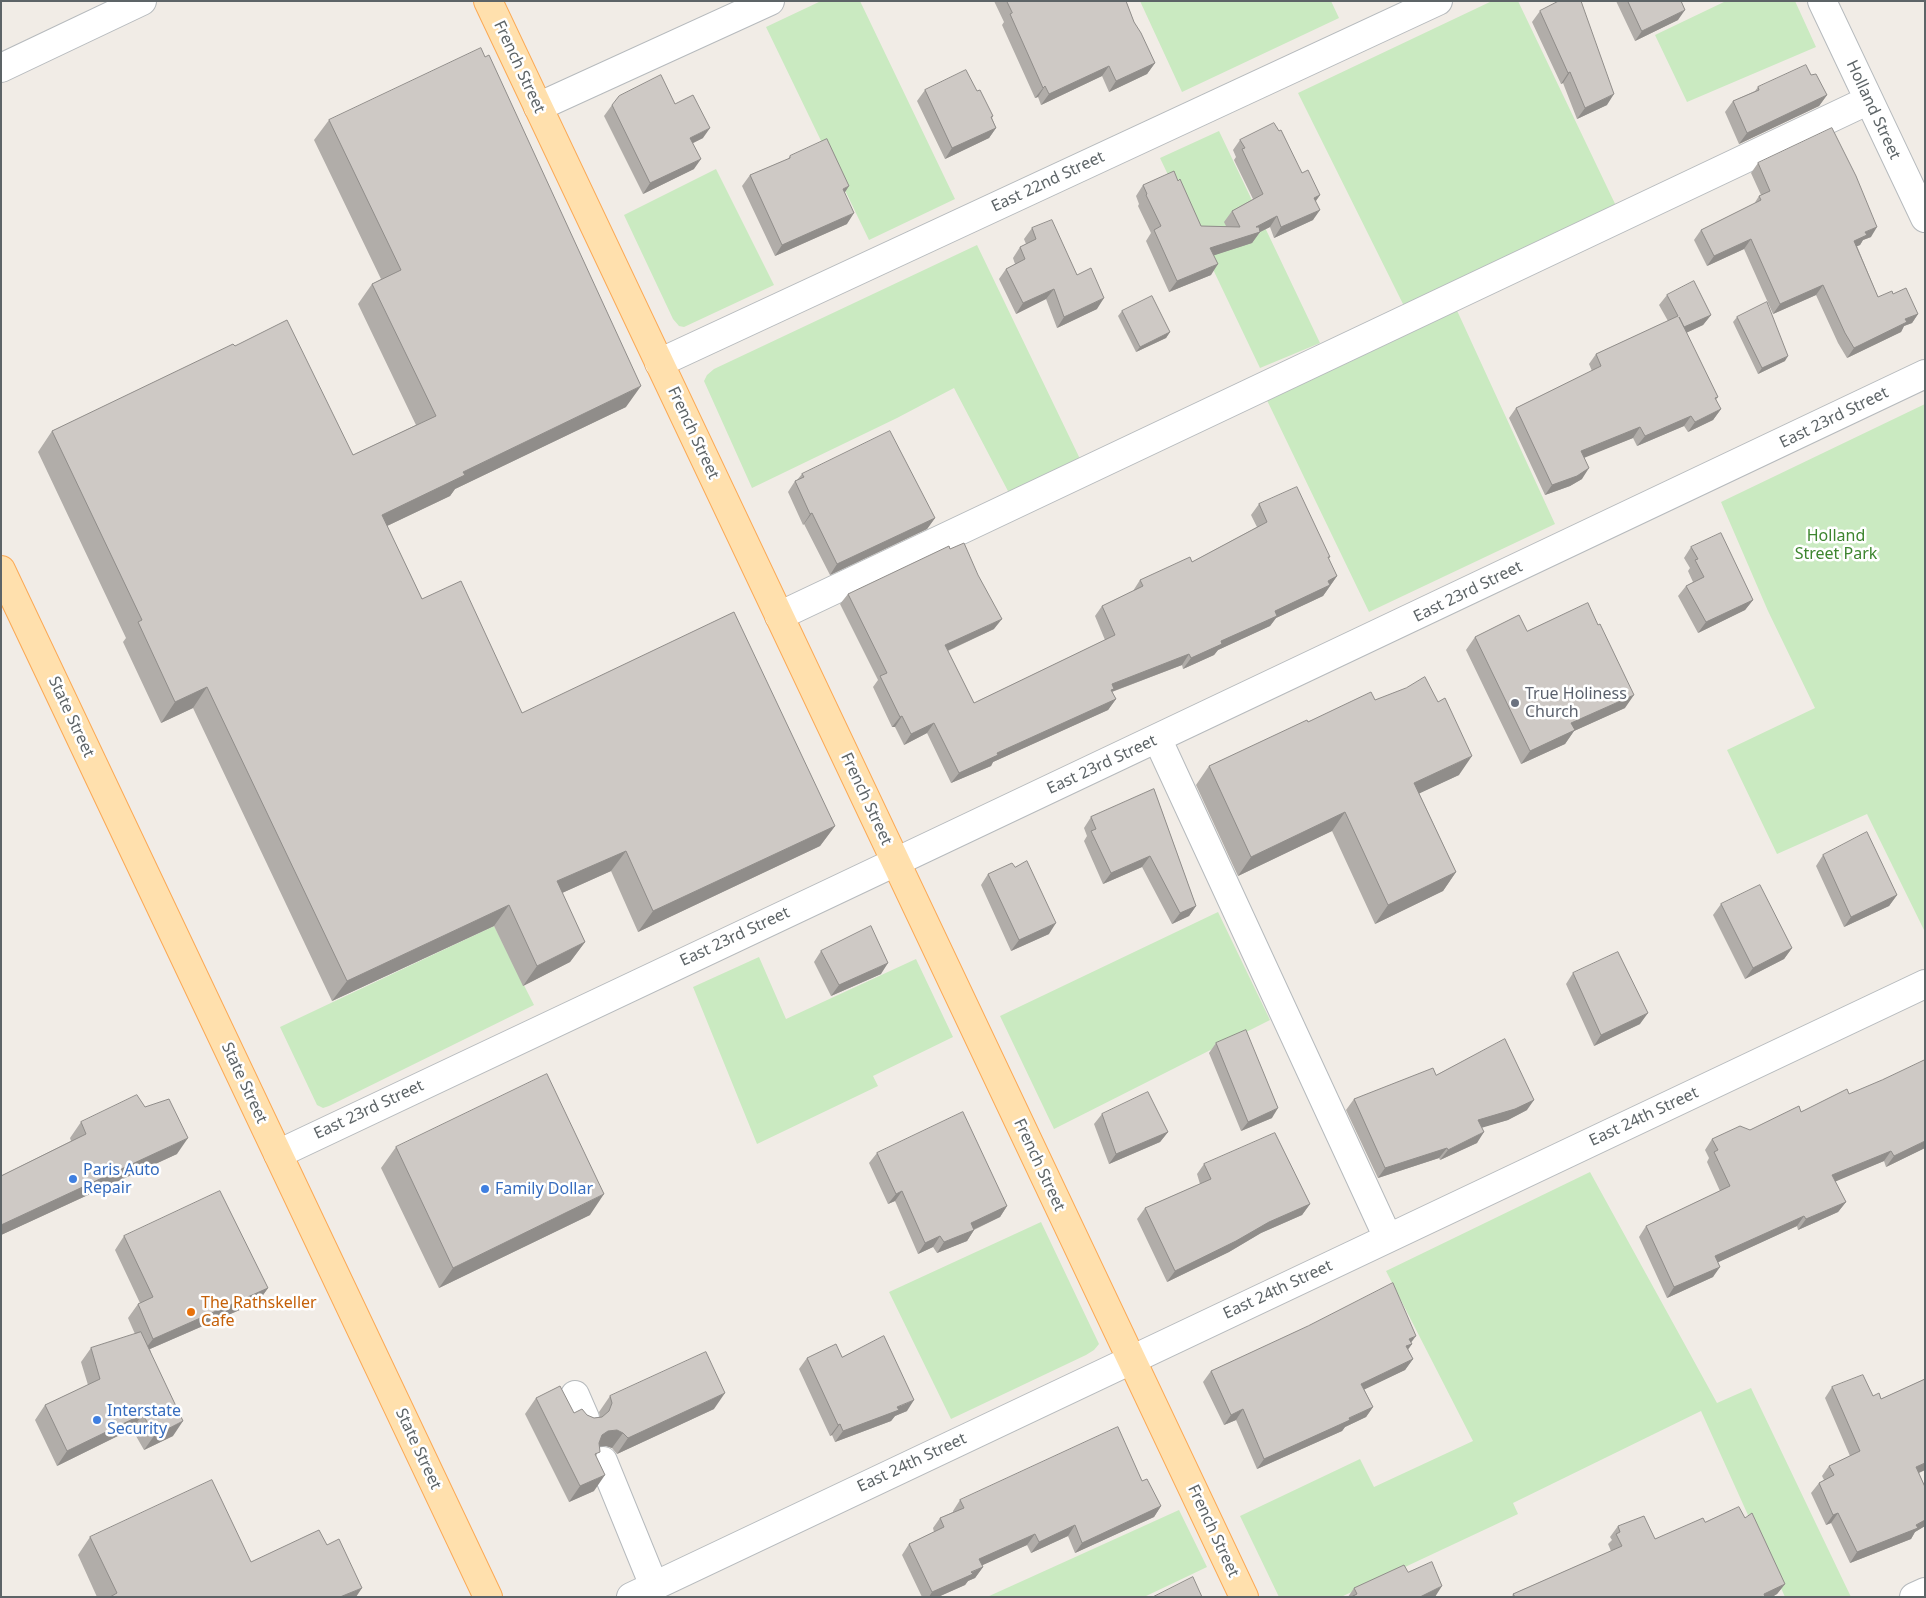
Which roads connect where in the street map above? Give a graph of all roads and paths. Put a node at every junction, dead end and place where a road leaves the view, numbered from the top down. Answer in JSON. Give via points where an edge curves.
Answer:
{"nodes":[{"id":1,"x":142,"y":1,"type":"edge"},
{"id":2,"x":488,"y":1,"type":"edge"},
{"id":3,"x":770,"y":1,"type":"edge"},
{"id":4,"x":1438,"y":1,"type":"edge"},
{"id":5,"x":1822,"y":1,"type":"edge"},
{"id":6,"x":1,"y":68,"type":"edge"},
{"id":7,"x":1869,"y":100,"type":"junction"},
{"id":8,"x":538,"y":107,"type":"junction"},
{"id":9,"x":1925,"y":218,"type":"edge"},
{"id":10,"x":659,"y":363,"type":"junction"},
{"id":11,"x":1925,"y":374,"type":"edge"},
{"id":12,"x":1,"y":570,"type":"edge"},
{"id":13,"x":779,"y":616,"type":"junction"},
{"id":14,"x":1158,"y":740,"type":"junction"},
{"id":15,"x":895,"y":862,"type":"junction"},
{"id":16,"x":1925,"y":984,"type":"edge"},
{"id":17,"x":278,"y":1154,"type":"junction"},
{"id":18,"x":1388,"y":1238,"type":"junction"},
{"id":19,"x":1132,"y":1359,"type":"junction"},
{"id":20,"x":603,"y":1461,"type":"edge"},
{"id":21,"x":642,"y":1591,"type":"edge"},
{"id":22,"x":1925,"y":1592,"type":"edge"},
{"id":23,"x":488,"y":1597,"type":"edge"},
{"id":24,"x":1244,"y":1597,"type":"edge"},
{"id":25,"x":1914,"y":1597,"type":"edge"}],
"edges":[{"from":1,"to":6,"type":"street"},
{"from":2,"to":8,"type":"main road","name":"French Street"},
{"from":3,"to":8,"type":"street"},
{"from":4,"to":10,"type":"street","name":"East 22nd Street"},
{"from":5,"to":7,"type":"street","name":"Holland Street"},
{"from":7,"to":9,"type":"street","name":"Holland Street"},
{"from":7,"to":13,"type":"street"},
{"from":8,"to":10,"type":"main road","name":"French Street"},
{"from":10,"to":13,"type":"main road","name":"French Street"},
{"from":11,"to":14,"type":"street","name":"East 23rd Street"},
{"from":12,"to":17,"type":"main road","name":"State Street"},
{"from":13,"to":15,"type":"main road","name":"French Street"},
{"from":14,"to":15,"type":"street","name":"East 23rd Street"},
{"from":14,"to":18,"type":"street"},
{"from":15,"to":17,"type":"street","name":"East 23rd Street"},
{"from":15,"to":19,"type":"main road","name":"French Street"},
{"from":16,"to":18,"type":"street","name":"East 24th Street"},
{"from":17,"to":23,"type":"main road","name":"State Street"},
{"from":18,"to":19,"type":"street","name":"East 24th Street"},
{"from":19,"to":21,"type":"street","name":"East 24th Street"},
{"from":19,"to":24,"type":"main road","name":"French Street"},
{"from":20,"to":21,"type":"street"},
{"from":22,"to":25,"type":"street"}]}
